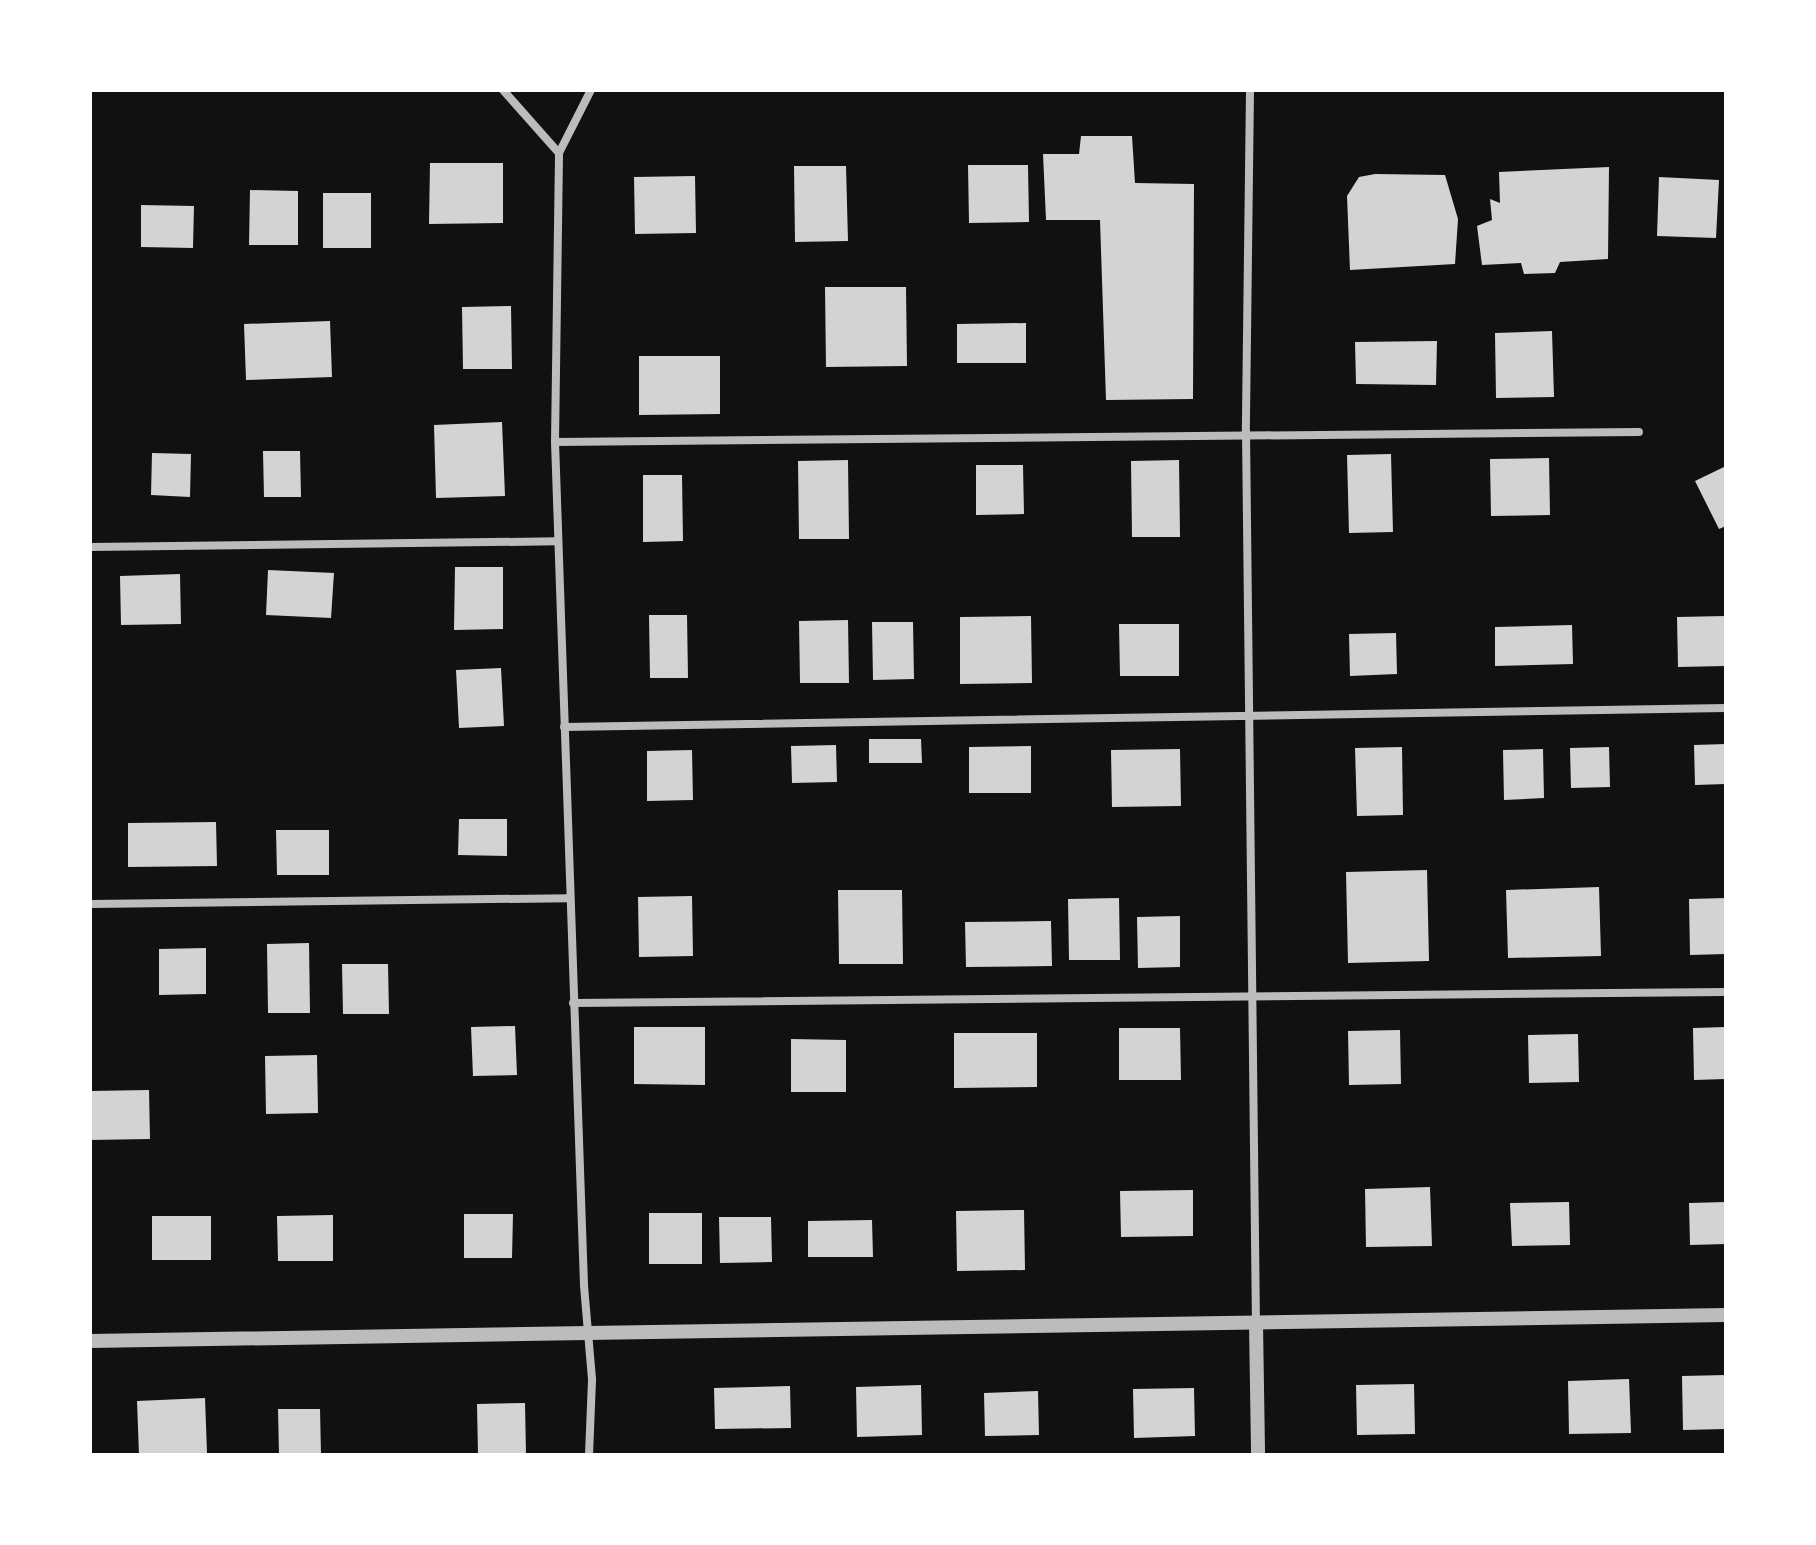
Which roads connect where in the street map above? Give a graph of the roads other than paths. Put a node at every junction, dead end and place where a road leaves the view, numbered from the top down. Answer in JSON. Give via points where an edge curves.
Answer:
{"nodes":[{"id":1,"x":503,"y":90,"type":"edge"},
{"id":2,"x":591,"y":90,"type":"edge"},
{"id":3,"x":1250,"y":90,"type":"edge"},
{"id":4,"x":559,"y":153,"type":"junction"},
{"id":5,"x":1246,"y":432,"type":"junction"},
{"id":6,"x":1639,"y":432,"type":"dead end"},
{"id":7,"x":555,"y":442,"type":"junction"},
{"id":8,"x":558,"y":541,"type":"junction"},
{"id":9,"x":90,"y":547,"type":"edge"},
{"id":10,"x":1726,"y":708,"type":"edge"},
{"id":11,"x":1249,"y":717,"type":"junction"},
{"id":12,"x":564,"y":727,"type":"junction"},
{"id":13,"x":569,"y":898,"type":"junction"},
{"id":14,"x":90,"y":904,"type":"edge"},
{"id":15,"x":1726,"y":992,"type":"edge"},
{"id":16,"x":1253,"y":998,"type":"junction"},
{"id":17,"x":573,"y":1003,"type":"junction"},
{"id":18,"x":1726,"y":1315,"type":"edge"},
{"id":19,"x":1256,"y":1323,"type":"junction"},
{"id":20,"x":587,"y":1330,"type":"junction"},
{"id":21,"x":90,"y":1341,"type":"edge"},
{"id":22,"x":589,"y":1455,"type":"edge"},
{"id":23,"x":1258,"y":1455,"type":"edge"}],
"edges":[{"from":1,"to":4,"type":"street"},
{"from":2,"to":4,"type":"street"},
{"from":3,"to":5,"type":"street"},
{"from":4,"to":7,"type":"street"},
{"from":5,"to":6,"type":"street"},
{"from":5,"to":7,"type":"street"},
{"from":5,"to":11,"type":"street"},
{"from":7,"to":8,"type":"street"},
{"from":8,"to":9,"type":"street"},
{"from":8,"to":12,"type":"street"},
{"from":10,"to":11,"type":"street"},
{"from":11,"to":12,"type":"street"},
{"from":11,"to":16,"type":"street"},
{"from":12,"to":13,"type":"street"},
{"from":13,"to":14,"type":"street"},
{"from":13,"to":17,"type":"street"},
{"from":15,"to":16,"type":"street"},
{"from":16,"to":17,"type":"street"},
{"from":16,"to":19,"type":"street"},
{"from":17,"to":20,"type":"street"},
{"from":18,"to":19,"type":"street"},
{"from":19,"to":20,"type":"street"},
{"from":19,"to":23,"type":"street"},
{"from":20,"to":21,"type":"street"},
{"from":20,"to":22,"type":"street","via":[[592,1379]]}]}
